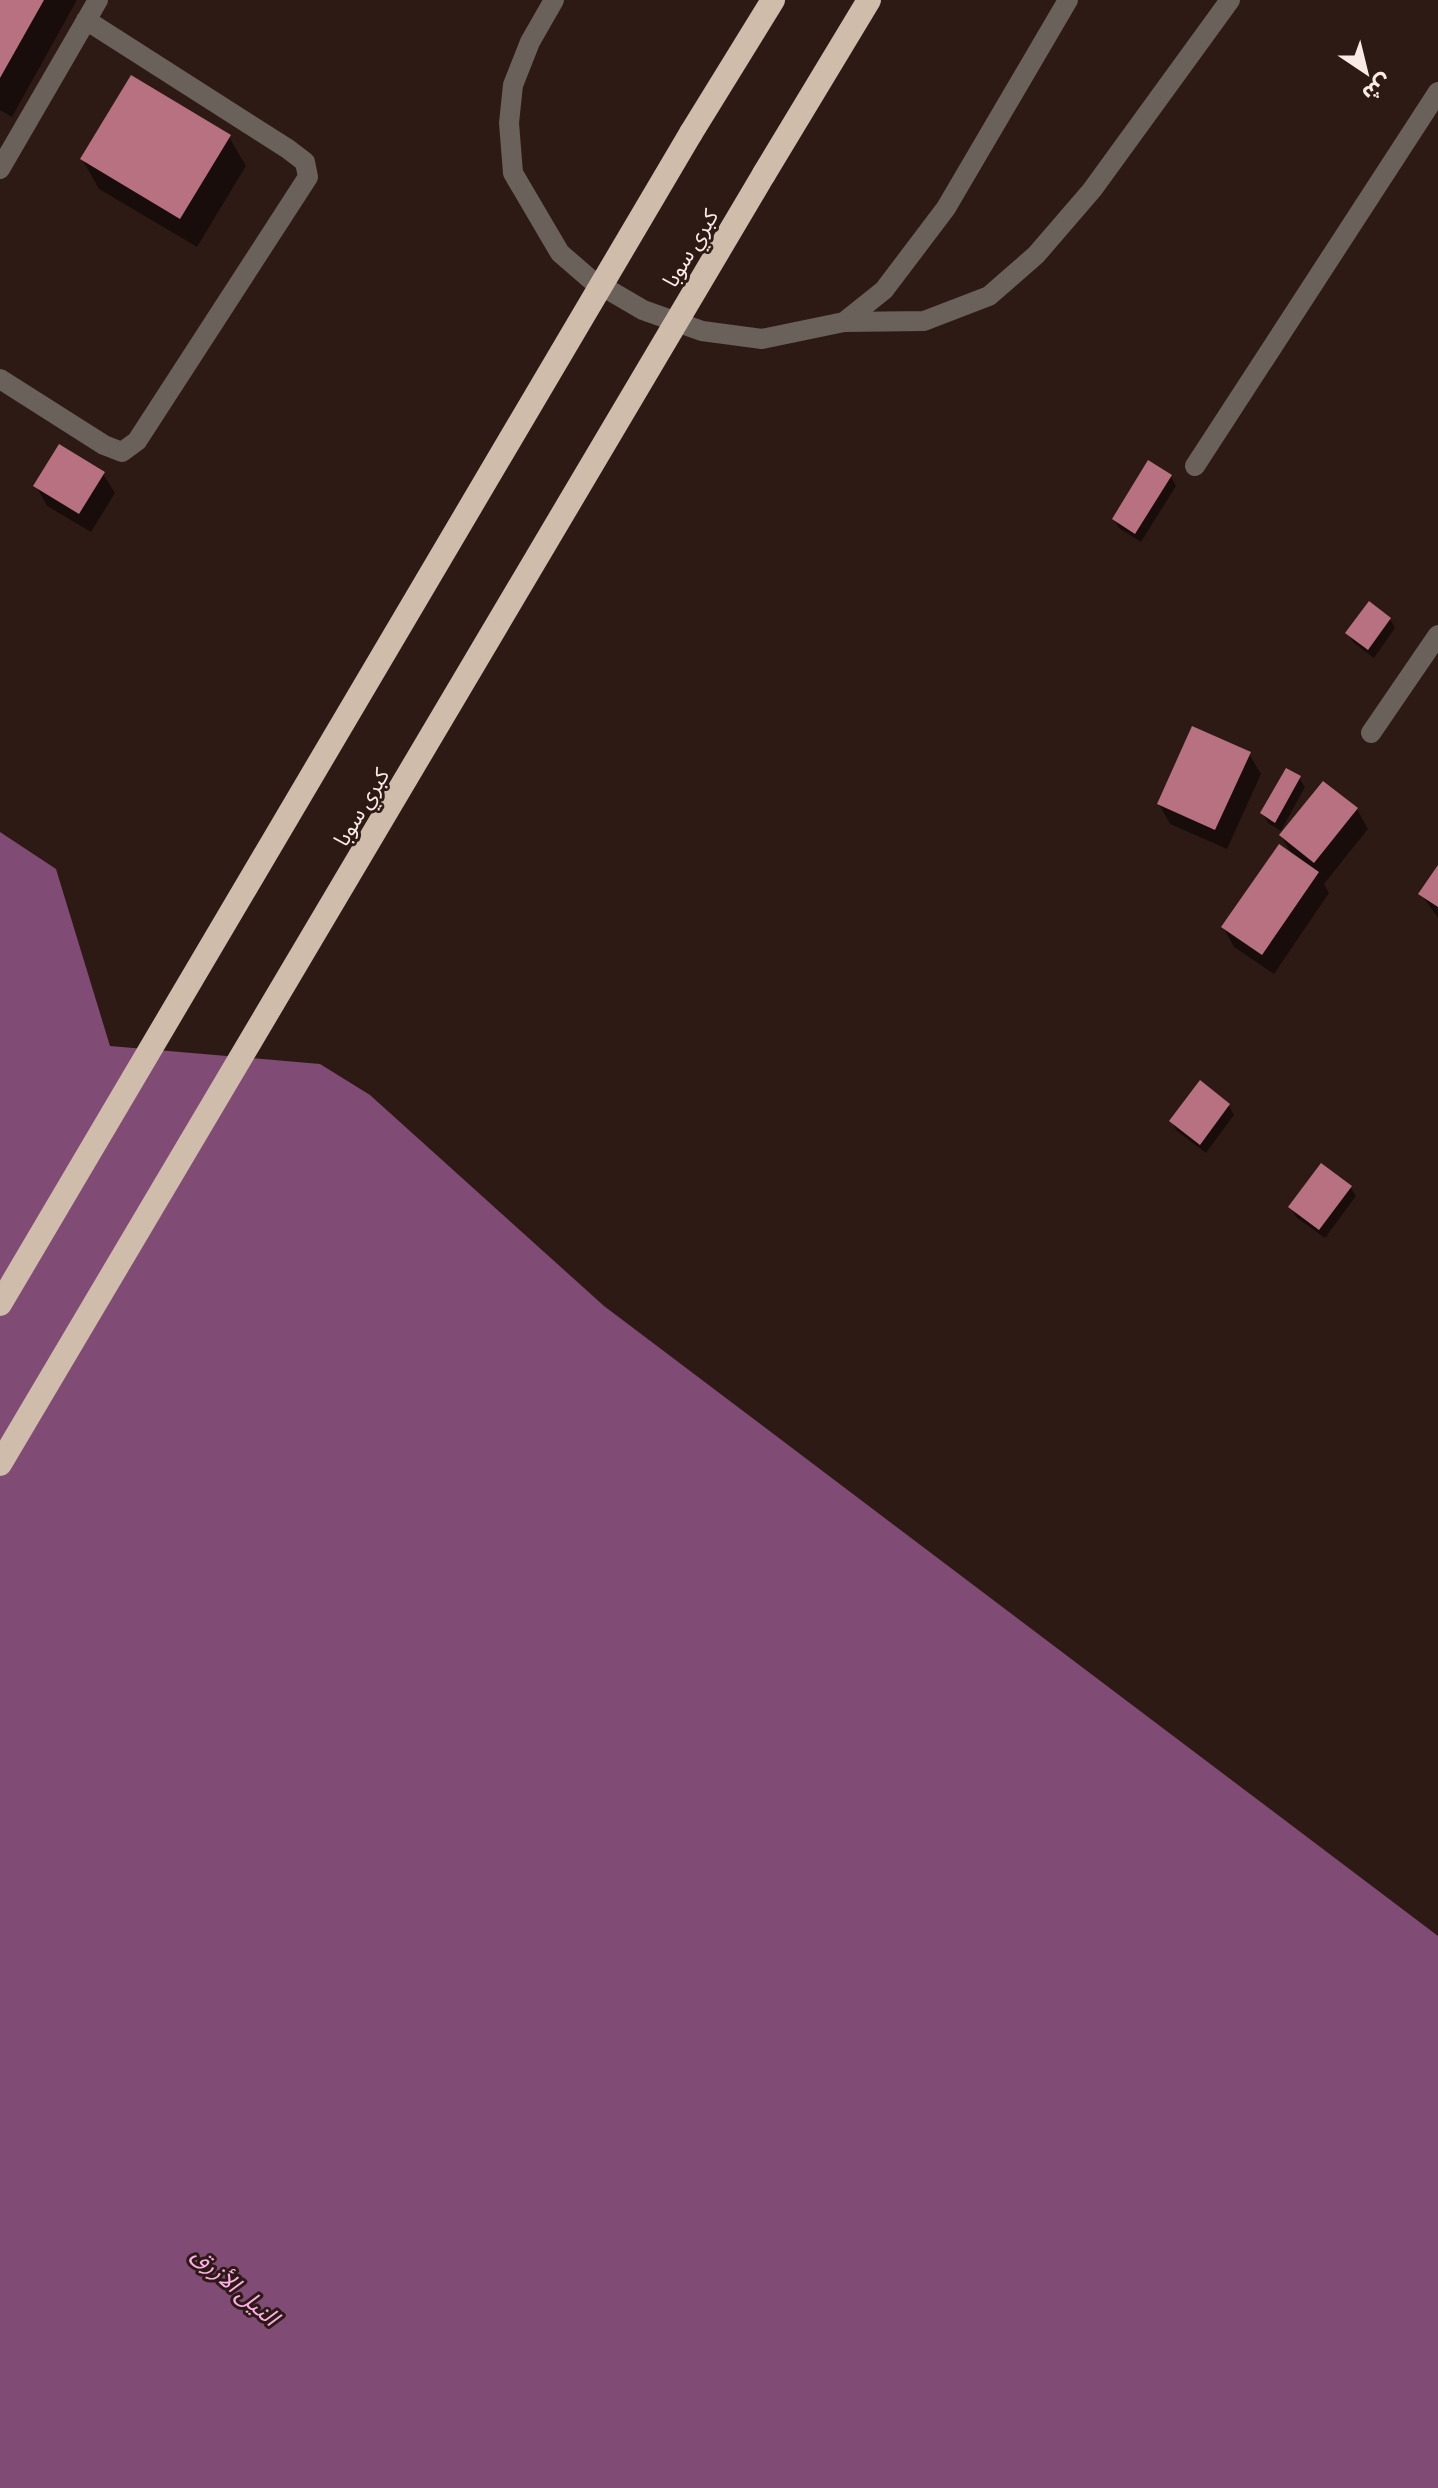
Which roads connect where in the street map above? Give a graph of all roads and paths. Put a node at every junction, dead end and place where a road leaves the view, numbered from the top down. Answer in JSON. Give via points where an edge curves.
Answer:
{"nodes":[{"id":1,"x":98,"y":0,"type":"edge"},
{"id":2,"x":554,"y":0,"type":"edge"},
{"id":3,"x":773,"y":0,"type":"edge"},
{"id":4,"x":869,"y":0,"type":"edge"},
{"id":5,"x":1068,"y":0,"type":"edge"},
{"id":6,"x":1230,"y":0,"type":"edge"},
{"id":7,"x":86,"y":20,"type":"junction"},
{"id":8,"x":1438,"y":92,"type":"edge"},
{"id":9,"x":0,"y":169,"type":"edge"},
{"id":10,"x":844,"y":322,"type":"junction"},
{"id":11,"x":0,"y":379,"type":"edge"},
{"id":12,"x":1195,"y":466,"type":"dead end"},
{"id":13,"x":1438,"y":635,"type":"edge"},
{"id":14,"x":1371,"y":733,"type":"dead end"},
{"id":15,"x":0,"y":1304,"type":"edge"},
{"id":16,"x":0,"y":1464,"type":"edge"}],
"edges":[{"from":1,"to":7,"type":"street"},
{"from":2,"to":10,"type":"street","via":[[513,85],[509,123],[513,173],[560,253],[590,279],[643,310],[702,331],[762,339]]},
{"from":3,"to":15,"type":"highway","bridge":true},
{"from":4,"to":16,"type":"highway","name":"كبري سوبا","bridge":true},
{"from":5,"to":10,"type":"street","via":[[915,254],[884,290]]},
{"from":6,"to":10,"type":"street","via":[[1092,190],[1036,255],[1001,286],[989,296],[924,321]]},
{"from":7,"to":9,"type":"street"},
{"from":7,"to":11,"type":"street","via":[[288,149],[305,162],[308,177],[137,441],[122,452]]},
{"from":8,"to":12,"type":"street"},
{"from":13,"to":14,"type":"street"}]}
